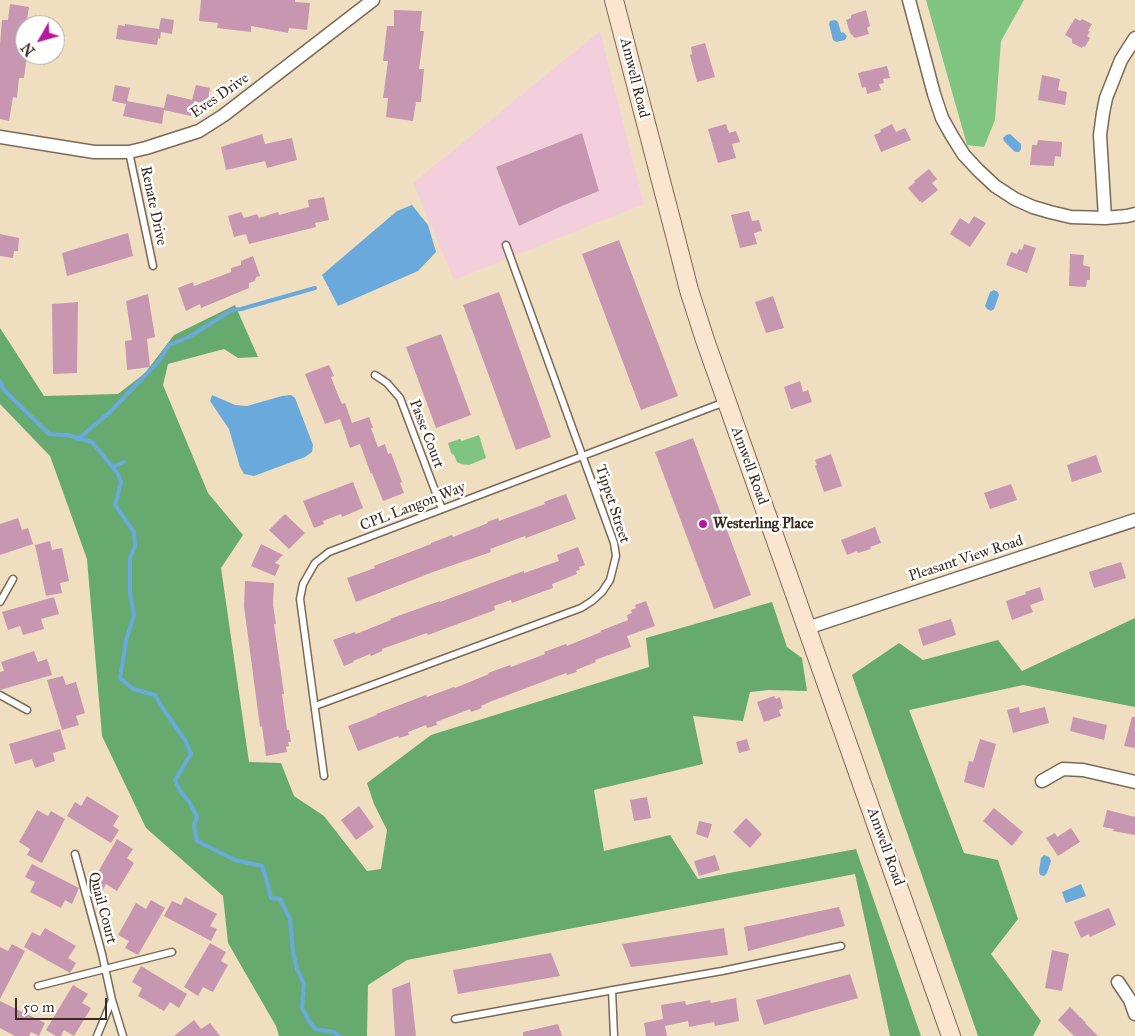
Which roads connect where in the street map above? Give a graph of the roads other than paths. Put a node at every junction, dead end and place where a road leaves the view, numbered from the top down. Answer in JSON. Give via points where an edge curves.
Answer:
{"nodes":[{"id":1,"x":373,"y":0,"type":"edge"},
{"id":2,"x":614,"y":0,"type":"edge"},
{"id":3,"x":909,"y":0,"type":"edge"},
{"id":4,"x":1135,"y":38,"type":"edge"},
{"id":5,"x":0,"y":136,"type":"edge"},
{"id":6,"x":129,"y":152,"type":"junction"},
{"id":7,"x":1135,"y":214,"type":"edge"},
{"id":8,"x":1105,"y":218,"type":"junction"},
{"id":9,"x":506,"y":245,"type":"dead end"},
{"id":10,"x":153,"y":266,"type":"dead end"},
{"id":11,"x":375,"y":375,"type":"dead end"},
{"id":12,"x":726,"y":402,"type":"junction"},
{"id":13,"x":583,"y":457,"type":"junction"},
{"id":14,"x":442,"y":510,"type":"junction"},
{"id":15,"x":1135,"y":520,"type":"edge"},
{"id":16,"x":13,"y":579,"type":"dead end"},
{"id":17,"x":0,"y":602,"type":"edge"},
{"id":18,"x":807,"y":628,"type":"junction"},
{"id":19,"x":0,"y":695,"type":"edge"},
{"id":20,"x":315,"y":706,"type":"junction"},
{"id":21,"x":27,"y":710,"type":"dead end"},
{"id":22,"x":324,"y":776,"type":"dead end"},
{"id":23,"x":1042,"y":781,"type":"dead end"},
{"id":24,"x":1135,"y":782,"type":"edge"},
{"id":25,"x":75,"y":854,"type":"dead end"},
{"id":26,"x":841,"y":946,"type":"dead end"},
{"id":27,"x":172,"y":952,"type":"dead end"},
{"id":28,"x":105,"y":968,"type":"junction"},
{"id":29,"x":1118,"y":982,"type":"dead end"},
{"id":30,"x":38,"y":986,"type":"dead end"},
{"id":31,"x":612,"y":990,"type":"junction"},
{"id":32,"x":112,"y":1000,"type":"junction"},
{"id":33,"x":1135,"y":1014,"type":"edge"},
{"id":34,"x":455,"y":1018,"type":"dead end"},
{"id":35,"x":96,"y":1036,"type":"edge"},
{"id":36,"x":123,"y":1036,"type":"edge"},
{"id":37,"x":614,"y":1036,"type":"edge"},
{"id":38,"x":951,"y":1036,"type":"edge"}],
"edges":[{"from":1,"to":6,"type":"street","name":"Eves Drive","via":[[245,100],[199,131]]},
{"from":2,"to":12,"type":"main road","name":"Amwell Road","via":[[689,290]]},
{"from":3,"to":8,"type":"street","via":[[942,118],[964,155],[995,186],[1015,199],[1071,217]]},
{"from":4,"to":8,"type":"street","via":[[1120,60],[1103,113],[1100,135]]},
{"from":5,"to":6,"type":"street","name":"Eves Drive","via":[[94,152]]},
{"from":6,"to":10,"type":"lane","name":"Renate Drive"},
{"from":7,"to":8,"type":"street"},
{"from":9,"to":13,"type":"lane","name":"Tippet Street"},
{"from":11,"to":14,"type":"lane","name":"Passe Court","via":[[400,398]]},
{"from":12,"to":13,"type":"lane","name":"CPL Langon Way"},
{"from":12,"to":18,"type":"main road","name":"Amwell Road"},
{"from":13,"to":14,"type":"lane","name":"CPL Langon Way"},
{"from":13,"to":20,"type":"lane","name":"Tippet Street","via":[[616,556],[610,580],[602,592],[581,608]]},
{"from":14,"to":20,"type":"lane","name":"CPL Langon Way","via":[[329,552],[311,569],[300,599]]},
{"from":15,"to":18,"type":"street","name":"Pleasant View Road"},
{"from":16,"to":17,"type":"lane"},
{"from":18,"to":38,"type":"main road","name":"Amwell Road"},
{"from":19,"to":21,"type":"lane"},
{"from":20,"to":22,"type":"lane","name":"CPL Langon Way"},
{"from":23,"to":24,"type":"street","via":[[1063,769],[1083,770]]},
{"from":25,"to":28,"type":"lane","name":"Quail Court"},
{"from":26,"to":31,"type":"lane"},
{"from":27,"to":28,"type":"lane"},
{"from":28,"to":30,"type":"lane"},
{"from":28,"to":32,"type":"lane","name":"Quail Court"},
{"from":29,"to":33,"type":"street"},
{"from":31,"to":34,"type":"lane"},
{"from":31,"to":37,"type":"lane"},
{"from":32,"to":35,"type":"lane"},
{"from":32,"to":36,"type":"lane","name":"Quail Court"}]}
